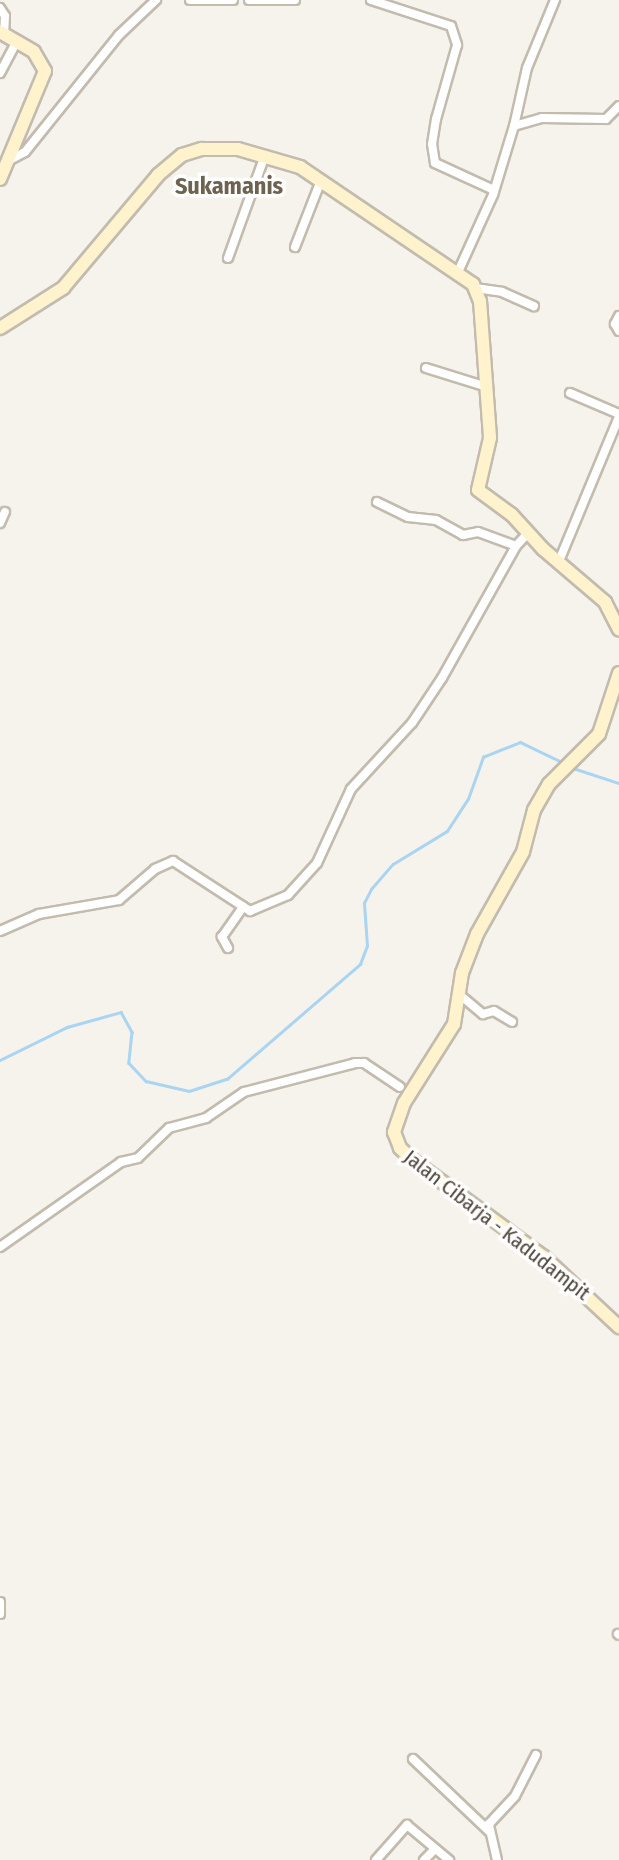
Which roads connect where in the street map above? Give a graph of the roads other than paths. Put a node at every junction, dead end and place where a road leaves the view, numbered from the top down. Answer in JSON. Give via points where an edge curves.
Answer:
{"nodes":[{"id":1,"x":156,"y":0,"type":"edge"},
{"id":2,"x":190,"y":0,"type":"edge"},
{"id":3,"x":233,"y":0,"type":"edge"},
{"id":4,"x":249,"y":0,"type":"edge"},
{"id":5,"x":295,"y":0,"type":"edge"},
{"id":6,"x":371,"y":0,"type":"edge"},
{"id":7,"x":555,"y":0,"type":"edge"},
{"id":8,"x":0,"y":8,"type":"edge"},
{"id":9,"x":2,"y":33,"type":"edge"},
{"id":10,"x":17,"y":41,"type":"junction"},
{"id":11,"x":0,"y":73,"type":"edge"},
{"id":12,"x":619,"y":106,"type":"edge"},
{"id":13,"x":514,"y":127,"type":"junction"},
{"id":14,"x":265,"y":155,"type":"junction"},
{"id":15,"x":7,"y":162,"type":"junction"},
{"id":16,"x":0,"y":179,"type":"edge"},
{"id":17,"x":320,"y":183,"type":"junction"},
{"id":18,"x":495,"y":190,"type":"junction"},
{"id":19,"x":295,"y":247,"type":"dead end"},
{"id":20,"x":228,"y":258,"type":"dead end"},
{"id":21,"x":458,"y":272,"type":"junction"},
{"id":22,"x":475,"y":288,"type":"junction"},
{"id":23,"x":534,"y":306,"type":"dead end"},
{"id":24,"x":619,"y":316,"type":"edge"},
{"id":25,"x":0,"y":328,"type":"edge"},
{"id":26,"x":619,"y":331,"type":"edge"},
{"id":27,"x":426,"y":368,"type":"dead end"},
{"id":28,"x":486,"y":387,"type":"junction"},
{"id":29,"x":570,"y":393,"type":"dead end"},
{"id":30,"x":619,"y":416,"type":"edge"},
{"id":31,"x":377,"y":502,"type":"dead end"},
{"id":32,"x":5,"y":512,"type":"dead end"},
{"id":33,"x":0,"y":523,"type":"edge"},
{"id":34,"x":528,"y":533,"type":"junction"},
{"id":35,"x":516,"y":546,"type":"junction"},
{"id":36,"x":559,"y":561,"type":"junction"},
{"id":37,"x":619,"y":629,"type":"edge"},
{"id":38,"x":619,"y":673,"type":"edge"},
{"id":39,"x":243,"y":907,"type":"junction"},
{"id":40,"x":0,"y":931,"type":"edge"},
{"id":41,"x":228,"y":948,"type":"dead end"},
{"id":42,"x":460,"y":995,"type":"junction"},
{"id":43,"x":512,"y":1022,"type":"dead end"},
{"id":44,"x":400,"y":1087,"type":"dead end"},
{"id":45,"x":0,"y":1247,"type":"edge"},
{"id":46,"x":619,"y":1327,"type":"edge"},
{"id":47,"x":0,"y":1602,"type":"edge"},
{"id":48,"x":0,"y":1614,"type":"edge"},
{"id":49,"x":536,"y":1755,"type":"dead end"},
{"id":50,"x":413,"y":1759,"type":"dead end"},
{"id":51,"x":489,"y":1831,"type":"junction"},
{"id":52,"x":434,"y":1850,"type":"junction"},
{"id":53,"x":376,"y":1860,"type":"edge"},
{"id":54,"x":424,"y":1860,"type":"edge"},
{"id":55,"x":449,"y":1860,"type":"edge"},
{"id":56,"x":497,"y":1860,"type":"edge"}],
"edges":[{"from":1,"to":15,"type":"street","via":[[119,35],[25,152]]},
{"from":2,"to":3,"type":"street"},
{"from":4,"to":5,"type":"street"},
{"from":6,"to":18,"type":"street","via":[[451,26],[457,45],[436,119],[435,163]]},
{"from":7,"to":13,"type":"street","via":[[527,68]]},
{"from":8,"to":9,"type":"street","via":[[5,16]]},
{"from":9,"to":10,"type":"street"},
{"from":10,"to":11,"type":"street"},
{"from":10,"to":15,"type":"street","via":[[34,52],[45,71]]},
{"from":12,"to":13,"type":"street","via":[[606,118],[551,118]]},
{"from":13,"to":18,"type":"street"},
{"from":14,"to":17,"type":"street","via":[[299,167]]},
{"from":14,"to":20,"type":"street"},
{"from":14,"to":25,"type":"street","via":[[219,148],[182,155],[158,175],[63,288]]},
{"from":15,"to":16,"type":"street"},
{"from":17,"to":19,"type":"street"},
{"from":17,"to":21,"type":"street"},
{"from":18,"to":21,"type":"street"},
{"from":21,"to":22,"type":"street"},
{"from":22,"to":23,"type":"street","via":[[502,292]]},
{"from":22,"to":28,"type":"street"},
{"from":24,"to":26,"type":"street","via":[[615,324]]},
{"from":27,"to":28,"type":"street"},
{"from":28,"to":34,"type":"street","via":[[490,438],[478,490]]},
{"from":29,"to":30,"type":"street"},
{"from":30,"to":36,"type":"street"},
{"from":31,"to":35,"type":"street","via":[[408,517],[436,520],[463,535],[478,532]]},
{"from":32,"to":33,"type":"street"},
{"from":34,"to":35,"type":"street"},
{"from":34,"to":36,"type":"street"},
{"from":35,"to":39,"type":"street","via":[[412,723],[351,789],[317,863],[299,886],[270,906],[255,911]]},
{"from":36,"to":37,"type":"street","via":[[605,602]]},
{"from":38,"to":42,"type":"street","name":"Jalan Cibarja - Kadudampit","via":[[600,734],[549,784],[534,810],[523,852],[477,934],[462,973]]},
{"from":39,"to":40,"type":"street","via":[[173,861],[155,869],[119,900],[39,914]]},
{"from":39,"to":41,"type":"street","via":[[222,937]]},
{"from":42,"to":43,"type":"street","via":[[483,1014],[494,1011]]},
{"from":42,"to":46,"type":"street","name":"Jalan Cibarja - Kadudampit","via":[[454,1024],[404,1103],[394,1139],[426,1170],[544,1257]]},
{"from":44,"to":45,"type":"street","via":[[364,1063],[355,1063],[244,1092],[206,1118],[169,1128],[138,1158],[121,1162]]},
{"from":47,"to":48,"type":"street"},
{"from":49,"to":51,"type":"street","via":[[515,1796]]},
{"from":50,"to":51,"type":"street"},
{"from":51,"to":56,"type":"street"},
{"from":52,"to":53,"type":"street","via":[[407,1825]]},
{"from":52,"to":54,"type":"street"},
{"from":52,"to":55,"type":"street"}]}
